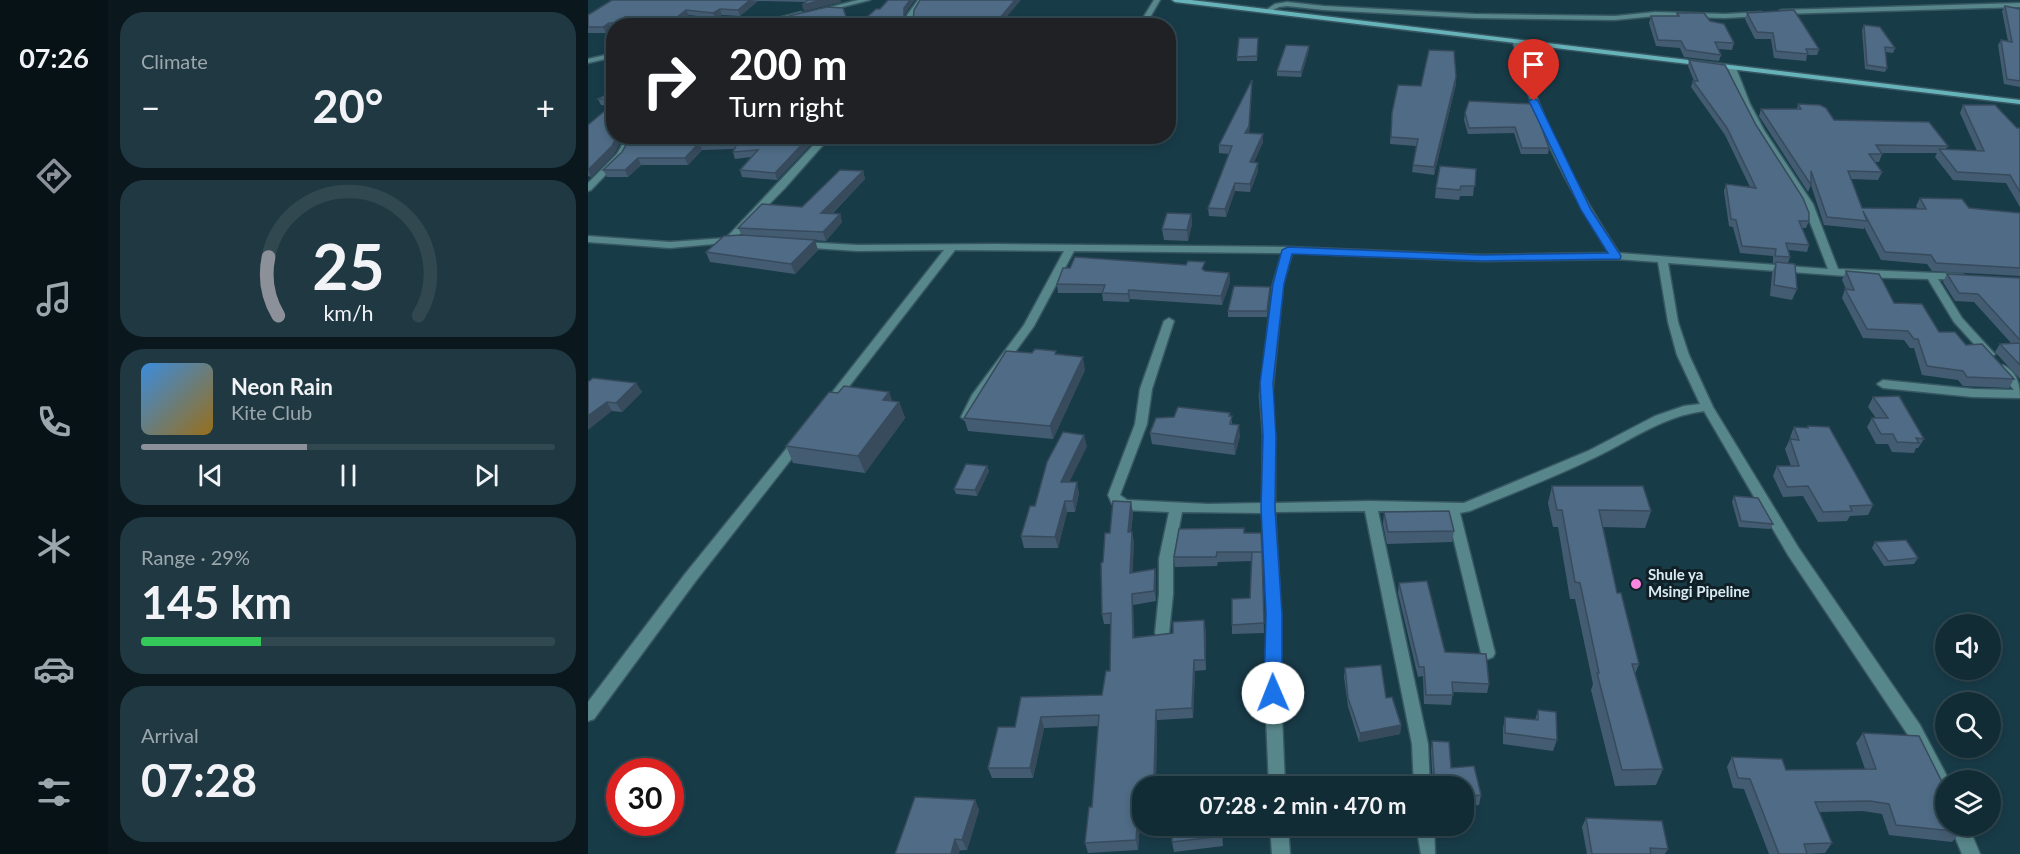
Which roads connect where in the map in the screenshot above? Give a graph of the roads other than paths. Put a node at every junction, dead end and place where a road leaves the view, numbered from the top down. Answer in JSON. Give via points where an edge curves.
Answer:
{"nodes":[{"id":1,"x":867,"y":0,"type":"edge"},
{"id":2,"x":921,"y":0,"type":"edge"},
{"id":3,"x":1157,"y":0,"type":"edge"},
{"id":4,"x":1174,"y":0,"type":"edge"},
{"id":5,"x":2020,"y":5,"type":"edge"},
{"id":6,"x":1269,"y":10,"type":"junction"},
{"id":7,"x":788,"y":18,"type":"edge"},
{"id":8,"x":910,"y":18,"type":"edge"},
{"id":9,"x":1146,"y":18,"type":"edge"},
{"id":10,"x":1516,"y":42,"type":"junction"},
{"id":11,"x":606,"y":58,"type":"edge"},
{"id":12,"x":588,"y":63,"type":"edge"},
{"id":13,"x":1732,"y":68,"type":"junction"},
{"id":14,"x":2020,"y":102,"type":"edge"},
{"id":15,"x":626,"y":144,"type":"edge"},
{"id":16,"x":819,"y":144,"type":"edge"},
{"id":17,"x":588,"y":188,"type":"edge"},
{"id":18,"x":589,"y":240,"type":"edge"},
{"id":19,"x":729,"y":240,"type":"junction"},
{"id":20,"x":746,"y":240,"type":"edge"},
{"id":21,"x":794,"y":245,"type":"edge"},
{"id":22,"x":952,"y":247,"type":"junction"},
{"id":23,"x":1070,"y":249,"type":"junction"},
{"id":24,"x":1288,"y":250,"type":"junction"},
{"id":25,"x":1616,"y":256,"type":"junction"},
{"id":26,"x":1662,"y":260,"type":"junction"},
{"id":27,"x":1833,"y":272,"type":"junction"},
{"id":28,"x":1931,"y":276,"type":"junction"},
{"id":29,"x":1972,"y":278,"type":"edge"},
{"id":30,"x":1169,"y":321,"type":"dead end"},
{"id":31,"x":1883,"y":384,"type":"dead end"},
{"id":32,"x":2020,"y":392,"type":"edge"},
{"id":33,"x":1707,"y":407,"type":"junction"},
{"id":34,"x":819,"y":417,"type":"edge"},
{"id":35,"x":967,"y":417,"type":"edge"},
{"id":36,"x":806,"y":433,"type":"edge"},
{"id":37,"x":1370,"y":506,"type":"junction"},
{"id":38,"x":1176,"y":508,"type":"junction"},
{"id":39,"x":1268,"y":508,"type":"junction"},
{"id":40,"x":1453,"y":510,"type":"junction"},
{"id":41,"x":1162,"y":633,"type":"edge"},
{"id":42,"x":1488,"y":653,"type":"edge"},
{"id":43,"x":588,"y":714,"type":"edge"},
{"id":44,"x":1935,"y":771,"type":"edge"},
{"id":45,"x":1277,"y":776,"type":"edge"},
{"id":46,"x":1422,"y":776,"type":"edge"},
{"id":47,"x":1280,"y":836,"type":"edge"},
{"id":48,"x":1426,"y":836,"type":"edge"},
{"id":49,"x":1964,"y":836,"type":"edge"},
{"id":50,"x":1428,"y":851,"type":"dead end"},
{"id":51,"x":1281,"y":854,"type":"edge"},
{"id":52,"x":1971,"y":854,"type":"edge"}],
"edges":[{"from":1,"to":7,"type":"street"},
{"from":2,"to":8,"type":"street"},
{"from":3,"to":9,"type":"street"},
{"from":4,"to":6,"type":"main road"},
{"from":5,"to":6,"type":"street","via":[[1616,18],[1459,15],[1287,4]]},
{"from":6,"to":10,"type":"main road"},
{"from":10,"to":13,"type":"main road"},
{"from":10,"to":25,"type":"street","via":[[1526,82],[1542,121],[1586,210]]},
{"from":11,"to":12,"type":"street"},
{"from":13,"to":14,"type":"main road"},
{"from":13,"to":27,"type":"street","via":[[1760,130],[1808,204]]},
{"from":15,"to":17,"type":"street"},
{"from":16,"to":19,"type":"street"},
{"from":18,"to":19,"type":"street","via":[[670,245]]},
{"from":19,"to":20,"type":"street"},
{"from":21,"to":22,"type":"street"},
{"from":22,"to":23,"type":"street"},
{"from":22,"to":34,"type":"street"},
{"from":23,"to":24,"type":"street"},
{"from":23,"to":35,"type":"street","via":[[1029,326],[976,398]]},
{"from":24,"to":25,"type":"street","via":[[1482,258]]},
{"from":24,"to":39,"type":"street","via":[[1278,284],[1267,383]]},
{"from":25,"to":26,"type":"street"},
{"from":26,"to":27,"type":"street"},
{"from":26,"to":33,"type":"street","via":[[1683,355]]},
{"from":27,"to":28,"type":"street"},
{"from":28,"to":29,"type":"street"},
{"from":28,"to":32,"type":"street","via":[[1965,329],[2005,370]]},
{"from":30,"to":38,"type":"street","via":[[1146,389],[1141,424],[1114,495],[1125,505]]},
{"from":31,"to":32,"type":"street","via":[[1973,393]]},
{"from":33,"to":40,"type":"street","via":[[1666,416],[1504,493]]},
{"from":33,"to":44,"type":"street","via":[[1793,551],[1914,730]]},
{"from":36,"to":43,"type":"street"},
{"from":37,"to":39,"type":"street"},
{"from":37,"to":40,"type":"street"},
{"from":37,"to":46,"type":"street","via":[[1420,744]]},
{"from":38,"to":39,"type":"street"},
{"from":38,"to":41,"type":"street","via":[[1166,559]]},
{"from":39,"to":45,"type":"street"},
{"from":40,"to":42,"type":"street"},
{"from":47,"to":51,"type":"street"},
{"from":48,"to":50,"type":"street"},
{"from":49,"to":52,"type":"street"}]}
